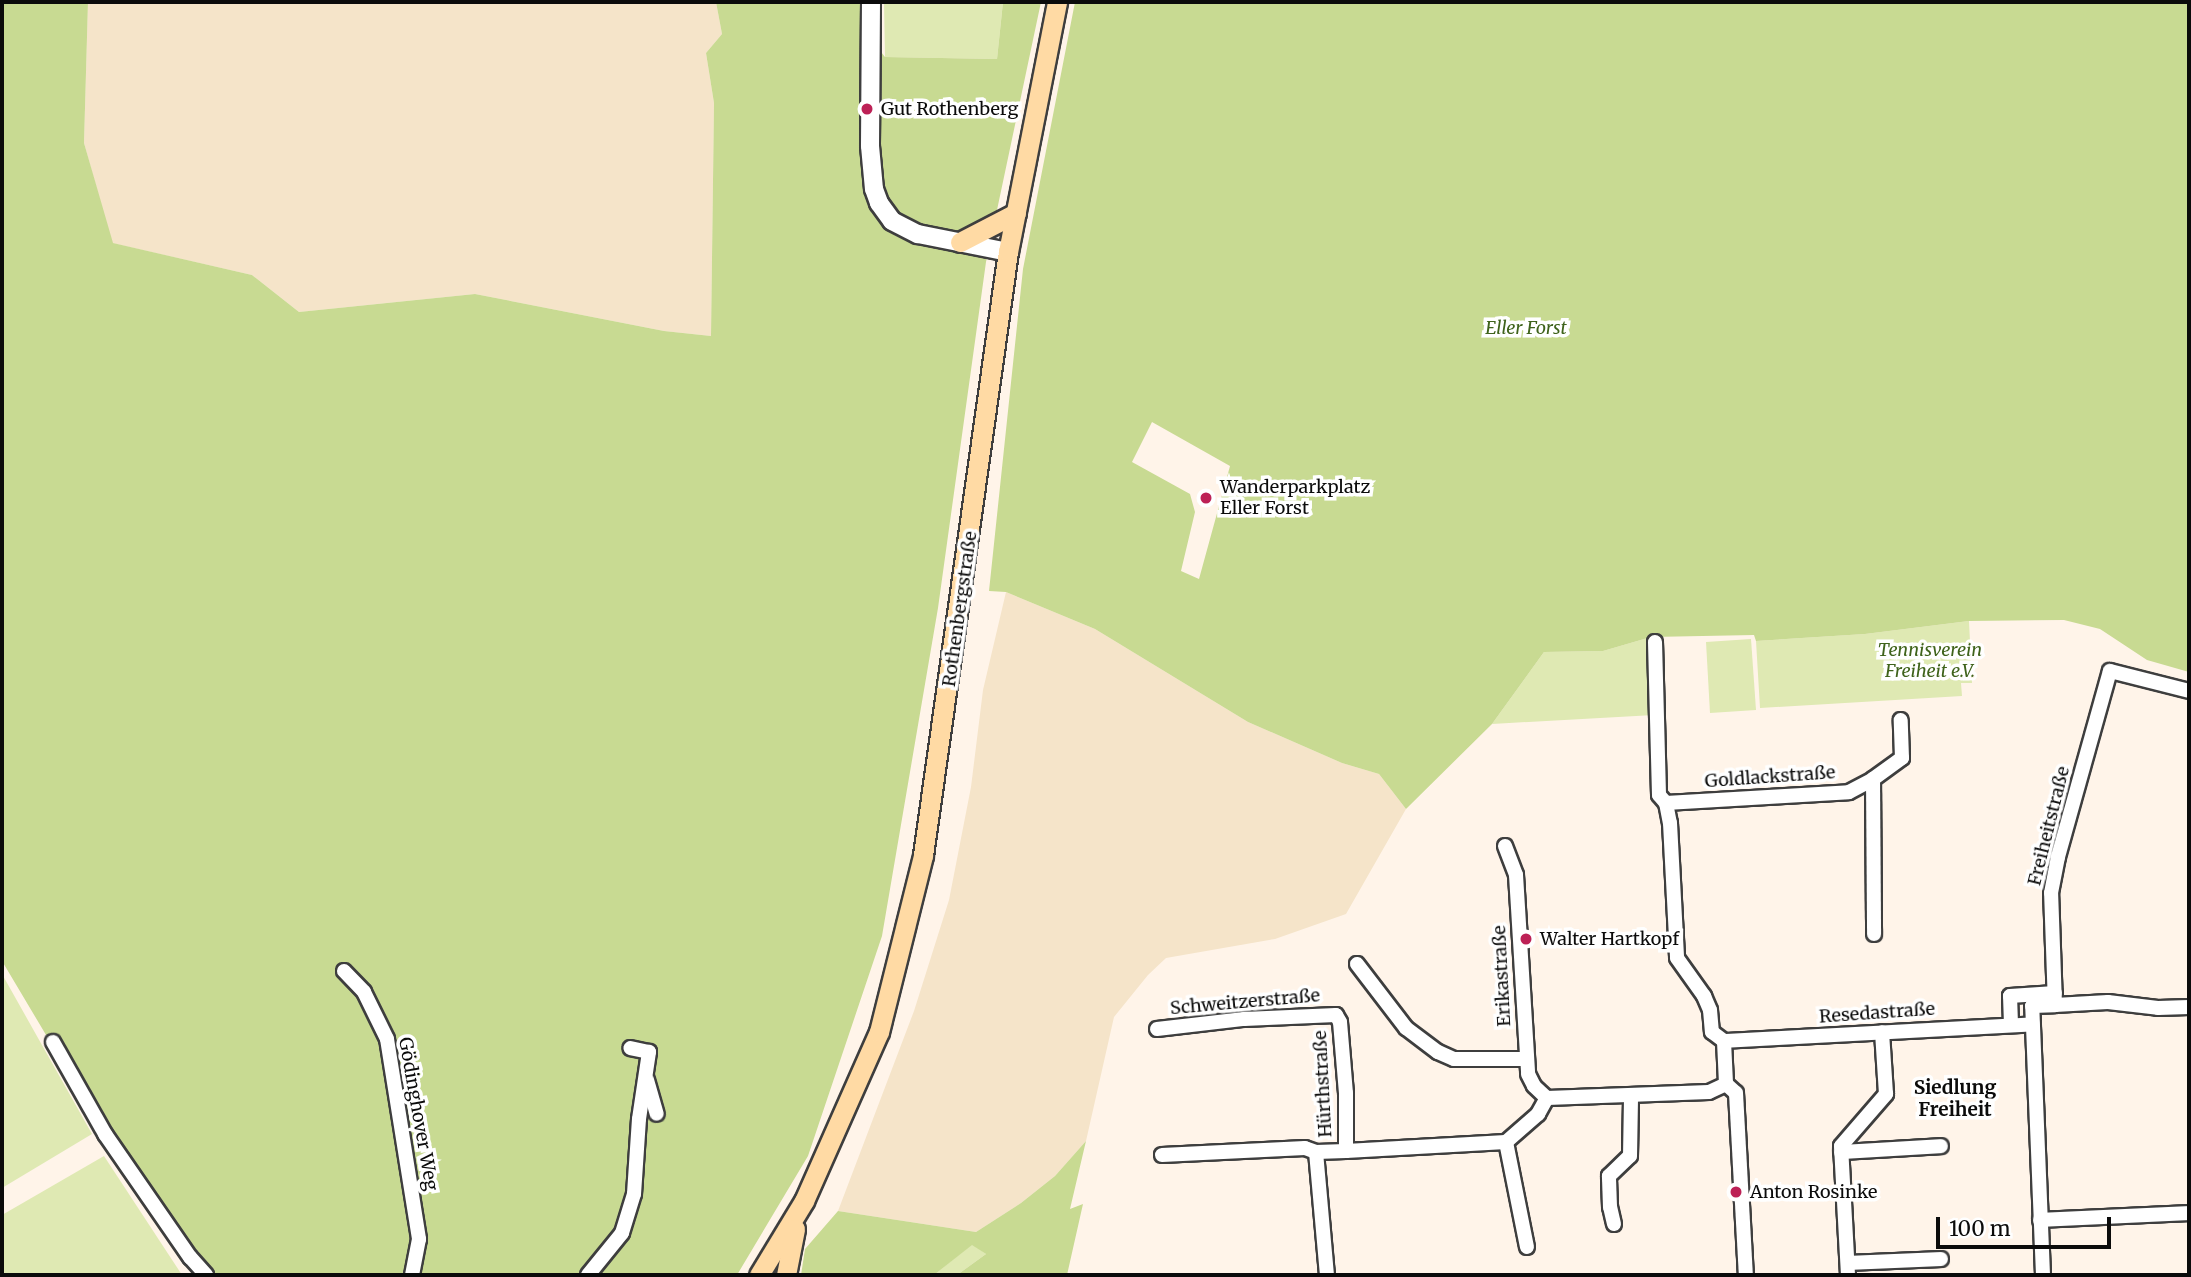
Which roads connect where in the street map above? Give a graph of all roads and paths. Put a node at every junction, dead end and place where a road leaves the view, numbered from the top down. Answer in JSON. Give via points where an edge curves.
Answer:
{"nodes":[{"id":1,"x":871,"y":2,"type":"edge"},
{"id":2,"x":1057,"y":2,"type":"edge"},
{"id":3,"x":1016,"y":213,"type":"junction"},
{"id":4,"x":960,"y":242,"type":"junction"},
{"id":5,"x":1008,"y":252,"type":"junction"},
{"id":6,"x":1654,"y":642,"type":"dead end"},
{"id":7,"x":2189,"y":691,"type":"edge"},
{"id":8,"x":1901,"y":720,"type":"dead end"},
{"id":9,"x":1873,"y":779,"type":"junction"},
{"id":10,"x":1666,"y":803,"type":"junction"},
{"id":11,"x":1505,"y":846,"type":"dead end"},
{"id":12,"x":1874,"y":934,"type":"dead end"},
{"id":13,"x":1357,"y":964,"type":"dead end"},
{"id":14,"x":344,"y":971,"type":"dead end"},
{"id":15,"x":2055,"y":999,"type":"junction"},
{"id":16,"x":2189,"y":1007,"type":"edge"},
{"id":17,"x":1336,"y":1016,"type":"joint"},
{"id":18,"x":2011,"y":1024,"type":"junction"},
{"id":19,"x":2033,"y":1024,"type":"junction"},
{"id":20,"x":1157,"y":1029,"type":"dead end"},
{"id":21,"x":1882,"y":1032,"type":"junction"},
{"id":22,"x":1724,"y":1041,"type":"junction"},
{"id":23,"x":53,"y":1042,"type":"dead end"},
{"id":24,"x":630,"y":1048,"type":"dead end"},
{"id":25,"x":1526,"y":1059,"type":"junction"},
{"id":26,"x":646,"y":1076,"type":"junction"},
{"id":27,"x":1726,"y":1084,"type":"junction"},
{"id":28,"x":1631,"y":1096,"type":"junction"},
{"id":29,"x":1547,"y":1098,"type":"junction"},
{"id":30,"x":657,"y":1114,"type":"dead end"},
{"id":31,"x":1506,"y":1142,"type":"junction"},
{"id":32,"x":1941,"y":1146,"type":"dead end"},
{"id":33,"x":1346,"y":1151,"type":"junction"},
{"id":34,"x":1316,"y":1152,"type":"junction"},
{"id":35,"x":1841,"y":1152,"type":"junction"},
{"id":36,"x":1162,"y":1155,"type":"dead end"},
{"id":37,"x":804,"y":1201,"type":"junction"},
{"id":38,"x":2189,"y":1213,"type":"edge"},
{"id":39,"x":2040,"y":1220,"type":"junction"},
{"id":40,"x":1614,"y":1224,"type":"dead end"},
{"id":41,"x":1527,"y":1247,"type":"dead end"},
{"id":42,"x":1941,"y":1259,"type":"dead end"},
{"id":43,"x":1848,"y":1269,"type":"edge"},
{"id":44,"x":206,"y":1275,"type":"edge"},
{"id":45,"x":412,"y":1275,"type":"edge"},
{"id":46,"x":589,"y":1275,"type":"edge"},
{"id":47,"x":759,"y":1275,"type":"edge"},
{"id":48,"x":786,"y":1275,"type":"edge"},
{"id":49,"x":1326,"y":1275,"type":"edge"},
{"id":50,"x":1746,"y":1275,"type":"edge"},
{"id":51,"x":2043,"y":1275,"type":"edge"}],
"edges":[{"from":1,"to":4,"type":"street","via":[[874,189],[887,215],[900,226]]},
{"from":2,"to":3,"type":"main road","name":"Rothenbergstraße"},
{"from":3,"to":4,"type":"main road"},
{"from":3,"to":5,"type":"main road","name":"Rothenbergstraße"},
{"from":4,"to":5,"type":"street"},
{"from":5,"to":37,"type":"main road","name":"Rothenbergstraße","via":[[923,855],[879,1032]]},
{"from":6,"to":10,"type":"street","via":[[1659,795]]},
{"from":7,"to":15,"type":"street","name":"Freiheitstraße","via":[[2110,671],[2051,893]]},
{"from":8,"to":9,"type":"street","name":"Goldlackstraße","via":[[1902,758]]},
{"from":9,"to":10,"type":"street","name":"Goldlackstraße","via":[[1849,792]]},
{"from":9,"to":12,"type":"street"},
{"from":10,"to":22,"type":"street","via":[[1677,958],[1704,996],[1712,1032]]},
{"from":11,"to":25,"type":"street","name":"Erikastraße","via":[[1516,875]]},
{"from":13,"to":25,"type":"street","via":[[1423,1044],[1454,1059]]},
{"from":14,"to":45,"type":"street","name":"Gödinghover Weg","via":[[370,1002],[387,1039],[419,1239]]},
{"from":15,"to":16,"type":"street"},
{"from":15,"to":18,"type":"street","via":[[2010,996]]},
{"from":15,"to":19,"type":"street","via":[[2032,1006]]},
{"from":17,"to":20,"type":"street","name":"Schweitzerstraße","via":[[1244,1019]]},
{"from":17,"to":33,"type":"street","name":"Hürthstraße","via":[[1346,1093]]},
{"from":18,"to":19,"type":"street","name":"Resedastraße"},
{"from":18,"to":21,"type":"street","name":"Resedastraße"},
{"from":19,"to":39,"type":"street"},
{"from":21,"to":22,"type":"street","name":"Resedastraße"},
{"from":21,"to":35,"type":"street","via":[[1886,1094],[1841,1146]]},
{"from":22,"to":27,"type":"street"},
{"from":23,"to":44,"type":"street","via":[[105,1135]]},
{"from":24,"to":26,"type":"street","via":[[649,1052]]},
{"from":25,"to":29,"type":"street","name":"Erikastraße","via":[[1534,1086]]},
{"from":26,"to":30,"type":"street"},
{"from":26,"to":46,"type":"street","via":[[630,1213],[613,1247]]},
{"from":27,"to":28,"type":"street","via":[[1709,1092]]},
{"from":27,"to":50,"type":"street","via":[[1736,1093]]},
{"from":28,"to":29,"type":"street"},
{"from":28,"to":40,"type":"street","via":[[1630,1156],[1609,1176]]},
{"from":29,"to":31,"type":"street","via":[[1538,1114]]},
{"from":31,"to":33,"type":"street"},
{"from":31,"to":41,"type":"street"},
{"from":32,"to":35,"type":"street"},
{"from":33,"to":34,"type":"street"},
{"from":34,"to":36,"type":"street","via":[[1305,1148]]},
{"from":34,"to":49,"type":"street","name":"Hürthstraße"},
{"from":35,"to":43,"type":"street"},
{"from":37,"to":47,"type":"main road","name":"Rothenbergstraße"},
{"from":37,"to":48,"type":"main road","name":"Rothenbergstraße"},
{"from":38,"to":39,"type":"street"},
{"from":39,"to":51,"type":"street"},
{"from":42,"to":43,"type":"street"}]}
